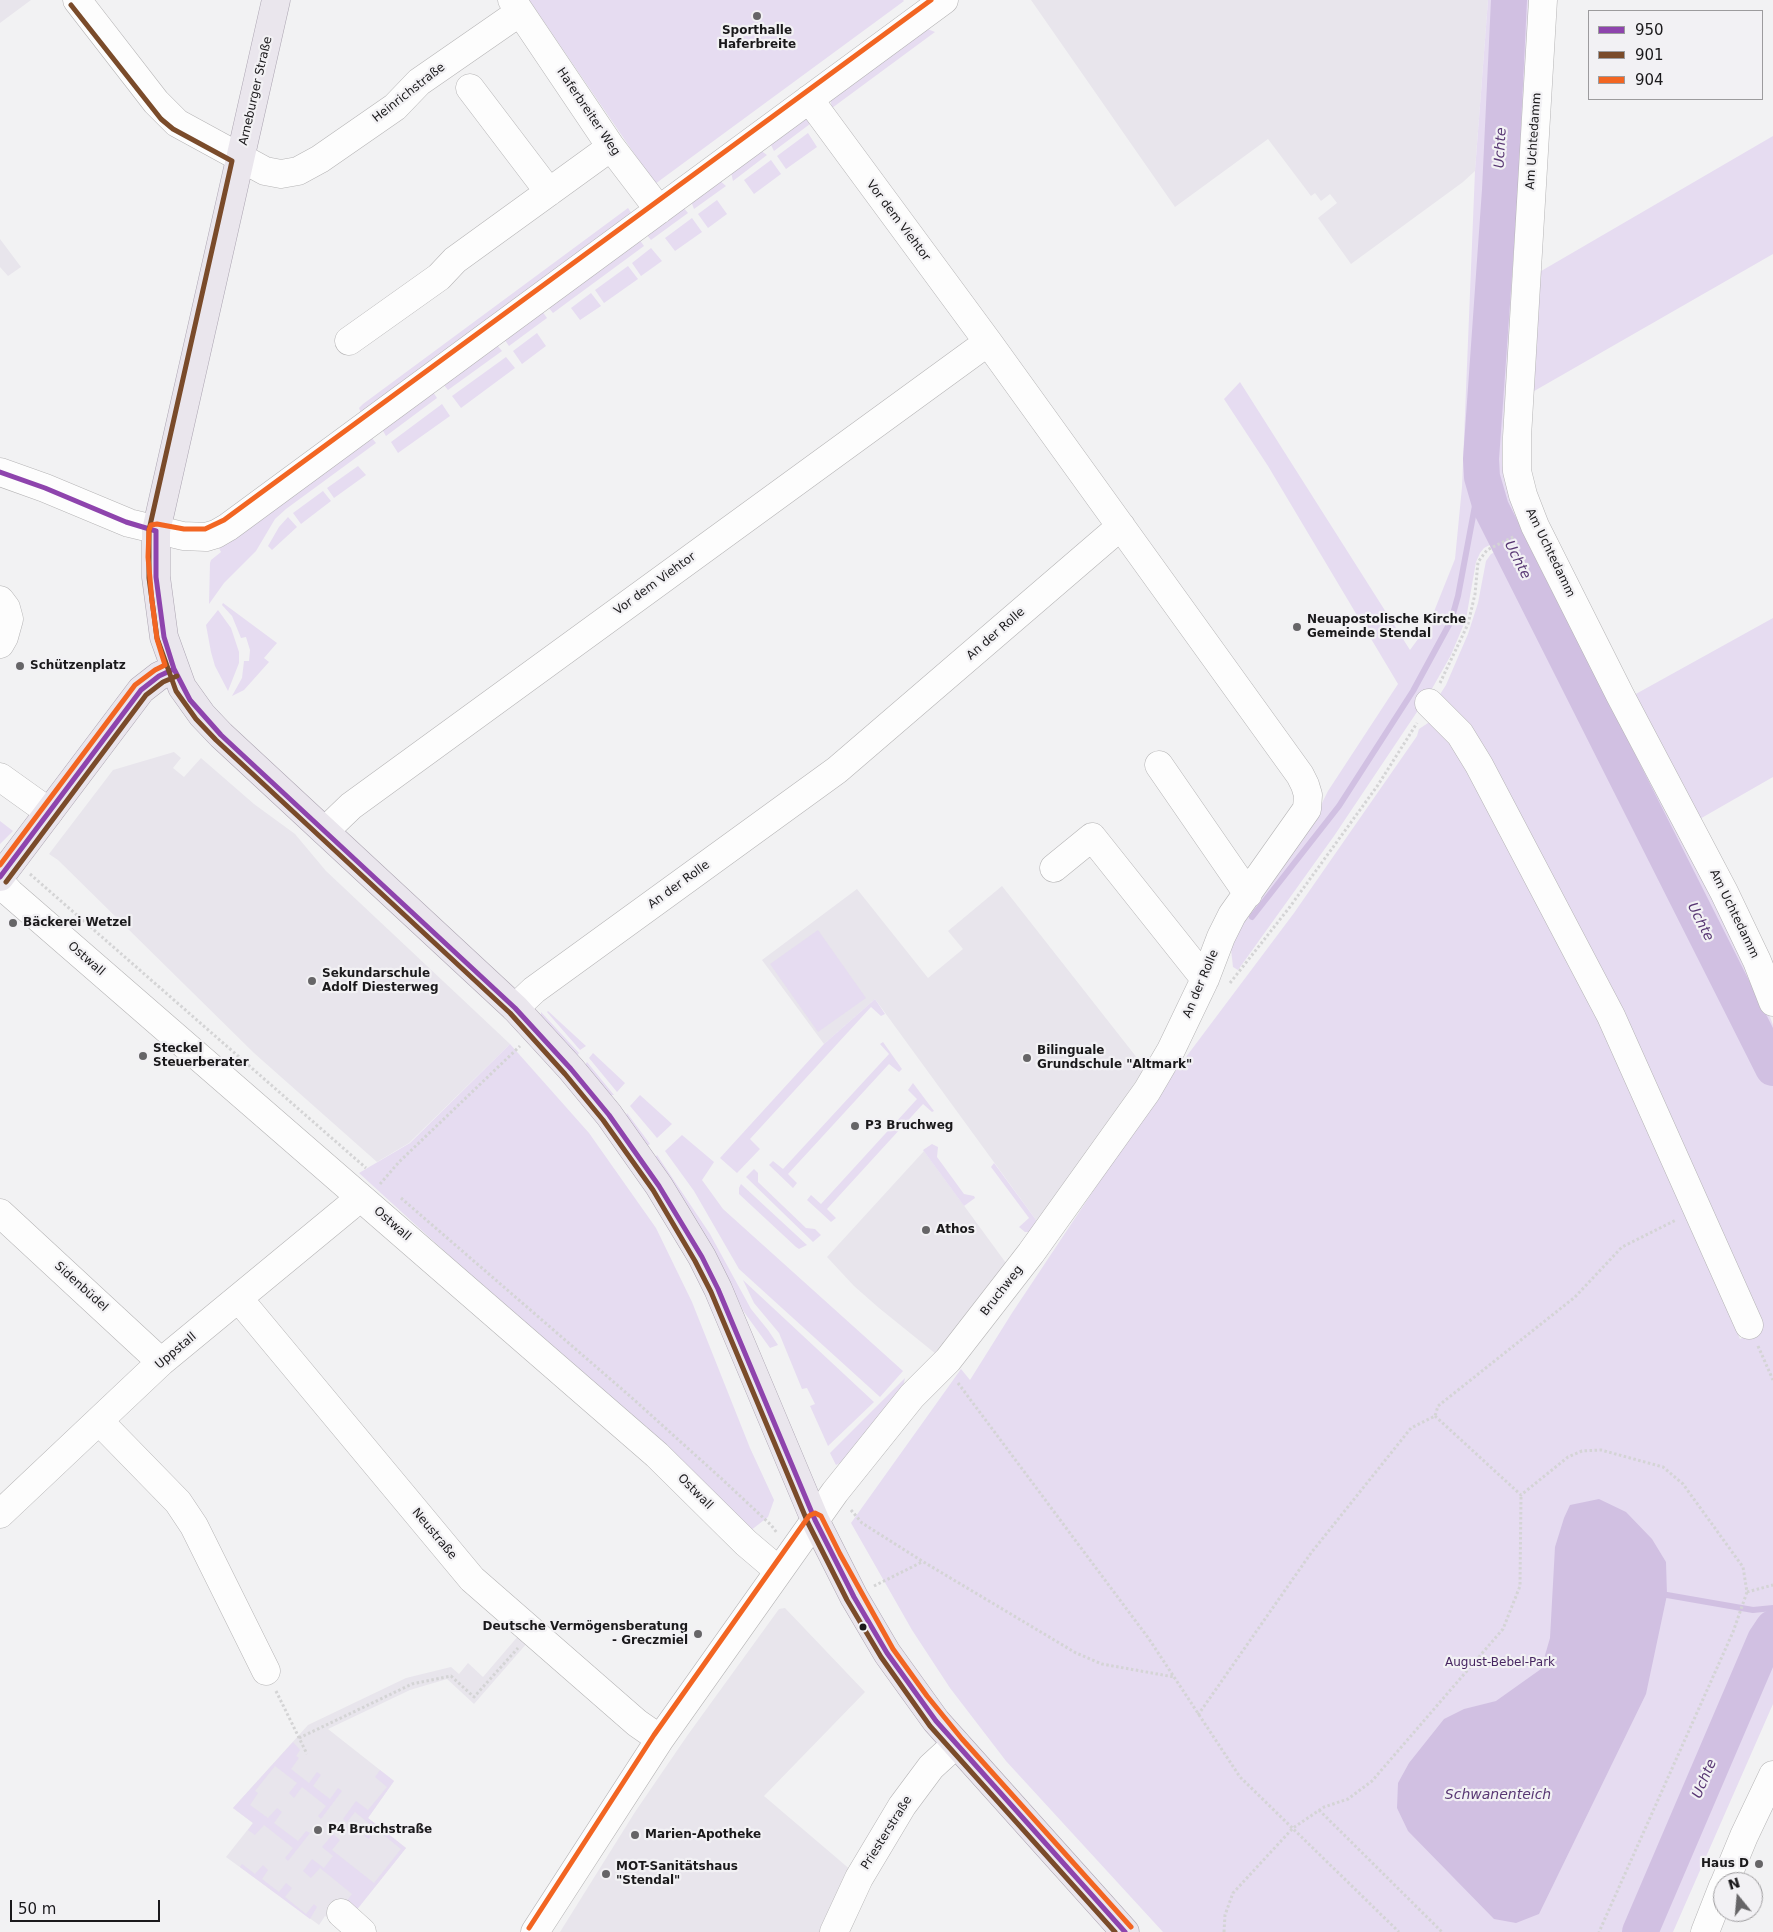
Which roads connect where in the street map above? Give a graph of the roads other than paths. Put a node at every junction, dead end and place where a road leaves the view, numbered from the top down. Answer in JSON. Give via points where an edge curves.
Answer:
{"nodes":[{"id":1,"x":77,"y":0,"type":"edge"},
{"id":2,"x":276,"y":0,"type":"edge"},
{"id":3,"x":944,"y":0,"type":"edge"},
{"id":4,"x":1543,"y":0,"type":"edge"},
{"id":5,"x":516,"y":6,"type":"edge"},
{"id":6,"x":470,"y":88,"type":"dead end"},
{"id":7,"x":809,"y":99,"type":"junction"},
{"id":8,"x":611,"y":147,"type":"junction"},
{"id":9,"x":241,"y":157,"type":"junction"},
{"id":10,"x":549,"y":192,"type":"junction"},
{"id":11,"x":659,"y":210,"type":"junction"},
{"id":12,"x":349,"y":341,"type":"dead end"},
{"id":13,"x":988,"y":342,"type":"junction"},
{"id":14,"x":6,"y":470,"type":"edge"},
{"id":15,"x":1122,"y":526,"type":"junction"},
{"id":16,"x":156,"y":531,"type":"junction"},
{"id":17,"x":0,"y":600,"type":"edge"},
{"id":18,"x":0,"y":644,"type":"edge"},
{"id":19,"x":174,"y":669,"type":"junction"},
{"id":20,"x":1430,"y":703,"type":"road end"},
{"id":21,"x":1160,"y":765,"type":"dead end"},
{"id":22,"x":0,"y":777,"type":"edge"},
{"id":23,"x":49,"y":812,"type":"junction"},
{"id":24,"x":325,"y":831,"type":"junction"},
{"id":25,"x":7,"y":868,"type":"edge"},
{"id":26,"x":1054,"y":868,"type":"dead end"},
{"id":27,"x":0,"y":882,"type":"edge"},
{"id":28,"x":1248,"y":894,"type":"junction"},
{"id":29,"x":1217,"y":982,"type":"junction"},
{"id":30,"x":1773,"y":1002,"type":"edge"},
{"id":31,"x":515,"y":1008,"type":"junction"},
{"id":32,"x":1171,"y":1050,"type":"joint"},
{"id":33,"x":367,"y":1186,"type":"junction"},
{"id":34,"x":0,"y":1213,"type":"edge"},
{"id":35,"x":239,"y":1299,"type":"junction"},
{"id":36,"x":1749,"y":1325,"type":"road end"},
{"id":37,"x":162,"y":1362,"type":"junction"},
{"id":38,"x":99,"y":1421,"type":"junction"},
{"id":39,"x":1,"y":1511,"type":"edge"},
{"id":40,"x":815,"y":1520,"type":"junction"},
{"id":41,"x":785,"y":1563,"type":"junction"},
{"id":42,"x":266,"y":1670,"type":"road end"},
{"id":43,"x":660,"y":1739,"type":"junction"},
{"id":44,"x":956,"y":1744,"type":"junction"},
{"id":45,"x":1773,"y":1776,"type":"edge"},
{"id":46,"x":1729,"y":1872,"type":"edge"},
{"id":47,"x":341,"y":1913,"type":"dead end"},
{"id":48,"x":1713,"y":1913,"type":"edge"},
{"id":49,"x":362,"y":1932,"type":"edge"},
{"id":50,"x":536,"y":1932,"type":"edge"},
{"id":51,"x":834,"y":1932,"type":"edge"},
{"id":52,"x":1125,"y":1932,"type":"edge"},
{"id":53,"x":1706,"y":1932,"type":"edge"}],
"edges":[{"from":1,"to":9,"type":"street","name":"Heinrichstraße","via":[[166,113],[177,123]]},
{"from":2,"to":9,"type":"main road","name":"Arneburger Straße"},
{"from":3,"to":7,"type":"street"},
{"from":4,"to":30,"type":"street","name":"Am Uchtedamm","via":[[1517,471],[1535,526],[1724,892]]},
{"from":5,"to":8,"type":"street","name":"Haferbreiter Weg"},
{"from":5,"to":9,"type":"street","name":"Heinrichstraße","via":[[419,82],[395,107],[320,159],[298,171],[281,174],[272,173]]},
{"from":6,"to":10,"type":"street"},
{"from":7,"to":11,"type":"street"},
{"from":7,"to":13,"type":"street","name":"Vor dem Viehtor"},
{"from":8,"to":10,"type":"street"},
{"from":8,"to":11,"type":"street","name":"Haferbreiter Weg"},
{"from":9,"to":16,"type":"main road","name":"Arneburger Straße"},
{"from":10,"to":12,"type":"street"},
{"from":11,"to":16,"type":"street","via":[[228,527],[206,537]]},
{"from":13,"to":15,"type":"street","name":"Vor dem Viehtor"},
{"from":13,"to":24,"type":"street","name":"Vor dem Viehtor","via":[[351,806]]},
{"from":14,"to":16,"type":"street","via":[[126,522]]},
{"from":15,"to":28,"type":"street","name":"An der Rolle","via":[[1305,785],[1307,809]]},
{"from":15,"to":31,"type":"street","name":"An der Rolle","via":[[837,770],[534,990]]},
{"from":16,"to":19,"type":"main road","name":"Arneburger Straße","via":[[155,557],[164,638]]},
{"from":17,"to":18,"type":"street","via":[[9,618]]},
{"from":19,"to":23,"type":"main road","via":[[141,690]]},
{"from":19,"to":24,"type":"main road","name":"Arneburger Straße","via":[[190,700],[208,722]]},
{"from":20,"to":36,"type":"street","via":[[1460,734],[1479,765],[1610,1016]]},
{"from":21,"to":28,"type":"street"},
{"from":22,"to":23,"type":"street"},
{"from":23,"to":25,"type":"main road"},
{"from":24,"to":31,"type":"main road","name":"Arneburger Straße"},
{"from":26,"to":29,"type":"street","via":[[1092,837]]},
{"from":27,"to":33,"type":"street","name":"Ostwall","via":[[25,906]]},
{"from":28,"to":29,"type":"street","name":"An der Rolle","via":[[1221,937]]},
{"from":29,"to":32,"type":"street","name":"An der Rolle"},
{"from":31,"to":40,"type":"main road","name":"Arneburger Straße","via":[[571,1069],[624,1135],[683,1224],[718,1289]]},
{"from":32,"to":40,"type":"street","name":"Bruchweg","via":[[1147,1091],[1031,1253],[948,1360],[912,1396]]},
{"from":33,"to":35,"type":"street","name":"Uppstall","via":[[349,1207]]},
{"from":33,"to":41,"type":"street","name":"Ostwall","via":[[657,1455],[746,1543]]},
{"from":34,"to":37,"type":"street","name":"Sidenbüdel"},
{"from":35,"to":37,"type":"street","name":"Uppstall"},
{"from":35,"to":43,"type":"street","name":"Neustraße","via":[[472,1579],[637,1723]]},
{"from":37,"to":38,"type":"street","name":"Uppstall"},
{"from":38,"to":39,"type":"street","name":"Uppstall"},
{"from":38,"to":42,"type":"street","via":[[178,1502],[194,1526]]},
{"from":40,"to":41,"type":"street","name":"Bruchweg"},
{"from":40,"to":44,"type":"main road","via":[[854,1596],[903,1676]]},
{"from":41,"to":43,"type":"street","name":"Bruchweg"},
{"from":43,"to":50,"type":"street","name":"Bruchweg"},
{"from":44,"to":51,"type":"street","name":"Priesterstraße","via":[[931,1768],[902,1806],[859,1878]]},
{"from":44,"to":52,"type":"main road"},
{"from":45,"to":46,"type":"street"},
{"from":47,"to":49,"type":"street"},
{"from":48,"to":53,"type":"street"}]}
